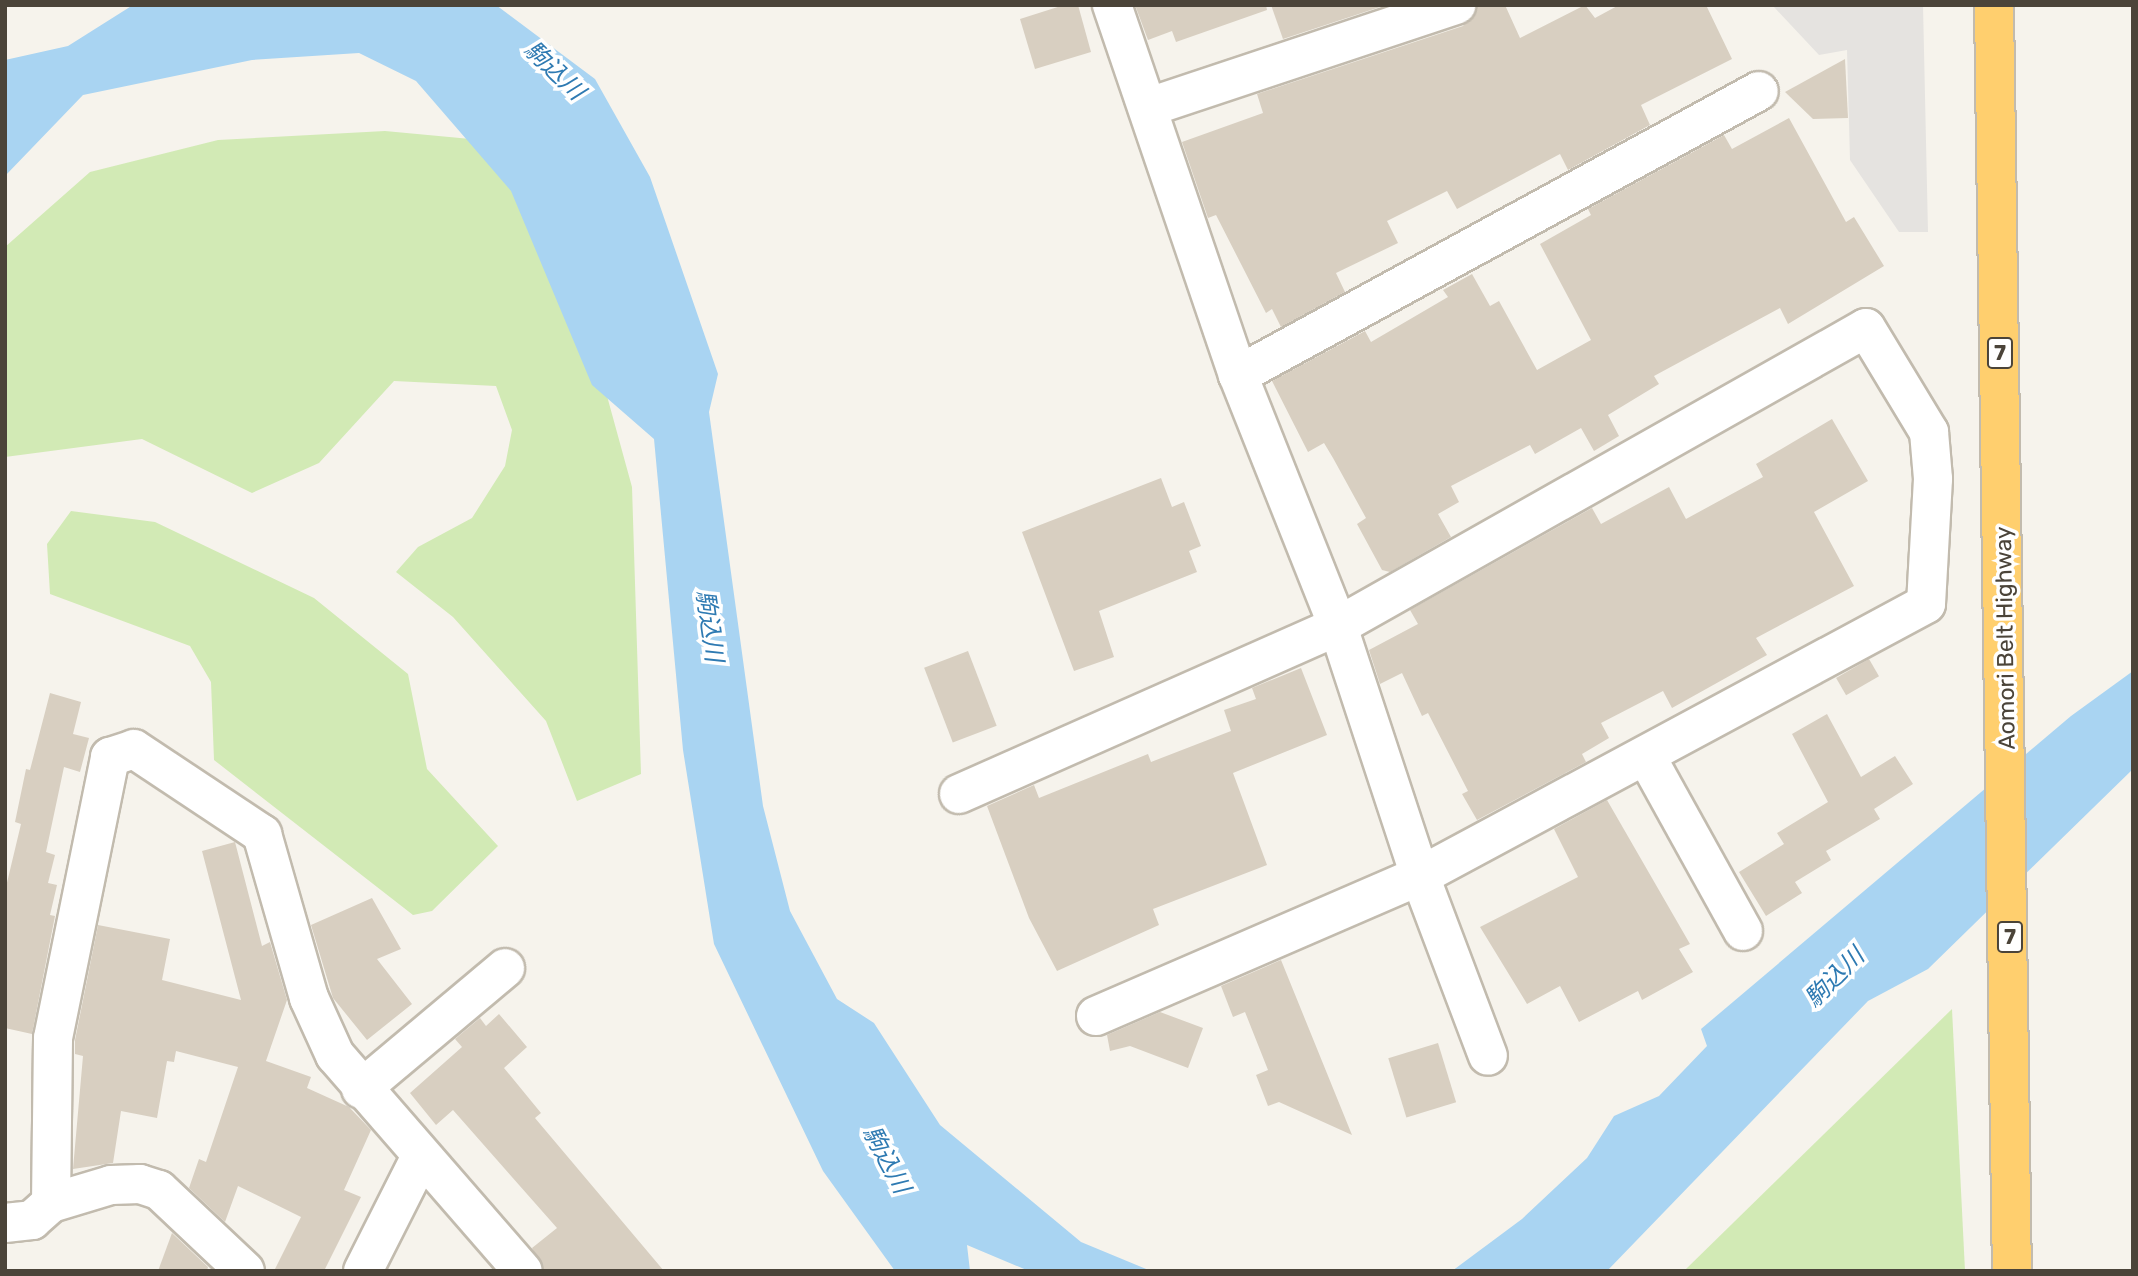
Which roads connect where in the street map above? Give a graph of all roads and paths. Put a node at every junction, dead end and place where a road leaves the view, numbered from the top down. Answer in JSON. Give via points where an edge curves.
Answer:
{"nodes":[{"id":1,"x":1112,"y":5,"type":"edge"},
{"id":2,"x":1456,"y":5,"type":"edge"},
{"id":3,"x":1994,"y":5,"type":"edge"},
{"id":4,"x":1759,"y":91,"type":"dead end"},
{"id":5,"x":1149,"y":107,"type":"junction"},
{"id":6,"x":1238,"y":375,"type":"junction"},
{"id":7,"x":1338,"y":626,"type":"junction"},
{"id":8,"x":1646,"y":756,"type":"junction"},
{"id":9,"x":959,"y":794,"type":"dead end"},
{"id":10,"x":1420,"y":876,"type":"junction"},
{"id":11,"x":1743,"y":931,"type":"dead end"},
{"id":12,"x":505,"y":968,"type":"dead end"},
{"id":13,"x":1096,"y":1016,"type":"dead end"},
{"id":14,"x":1488,"y":1056,"type":"dead end"},
{"id":15,"x":361,"y":1089,"type":"junction"},
{"id":16,"x":421,"y":1156,"type":"junction"},
{"id":17,"x":51,"y":1203,"type":"junction"},
{"id":18,"x":5,"y":1223,"type":"edge"},
{"id":19,"x":245,"y":1271,"type":"edge"},
{"id":20,"x":363,"y":1271,"type":"edge"},
{"id":21,"x":523,"y":1271,"type":"edge"},
{"id":22,"x":2012,"y":1271,"type":"edge"}],
"edges":[{"from":1,"to":5,"type":"street"},
{"from":2,"to":5,"type":"street"},
{"from":3,"to":22,"type":"highway","name":"Aomori Belt Highway","number":"7"},
{"from":4,"to":6,"type":"street"},
{"from":5,"to":6,"type":"street"},
{"from":6,"to":7,"type":"street"},
{"from":7,"to":8,"type":"street","via":[[1867,328],[1930,432],[1933,479],[1926,604]]},
{"from":7,"to":9,"type":"street"},
{"from":7,"to":10,"type":"street"},
{"from":8,"to":10,"type":"street"},
{"from":8,"to":11,"type":"street"},
{"from":10,"to":13,"type":"street"},
{"from":10,"to":14,"type":"street"},
{"from":12,"to":15,"type":"street"},
{"from":15,"to":16,"type":"street"},
{"from":15,"to":17,"type":"street","via":[[335,1055],[309,998],[262,834],[134,750],[110,757],[53,1038]]},
{"from":16,"to":20,"type":"street"},
{"from":16,"to":21,"type":"street"},
{"from":17,"to":18,"type":"street","via":[[32,1220]]},
{"from":17,"to":19,"type":"street","via":[[111,1185],[141,1184],[159,1190]]}]}
